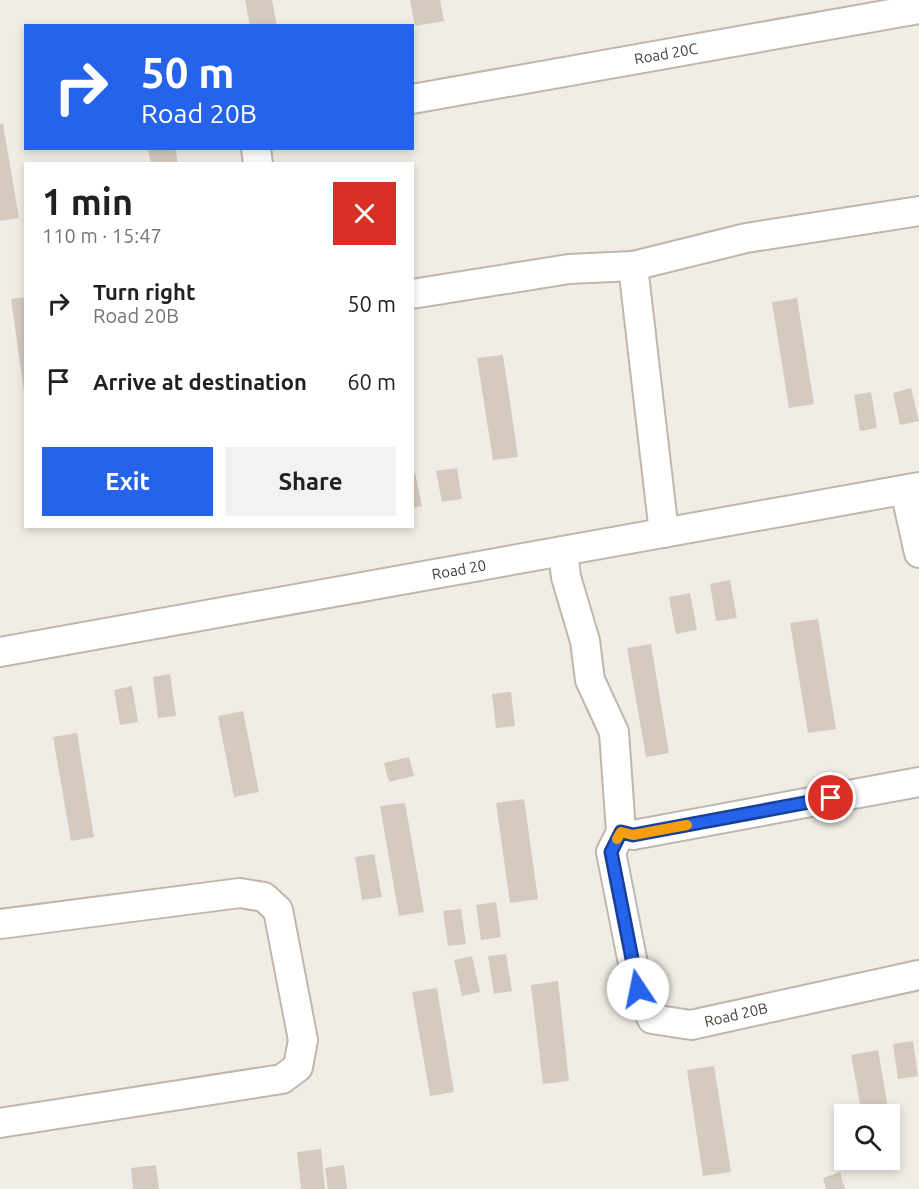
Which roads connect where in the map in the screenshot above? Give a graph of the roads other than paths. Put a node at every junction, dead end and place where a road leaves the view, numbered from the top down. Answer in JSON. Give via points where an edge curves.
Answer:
{"nodes":[{"id":1,"x":919,"y":9,"type":"edge"},
{"id":2,"x":414,"y":99,"type":"edge"},
{"id":3,"x":919,"y":211,"type":"edge"},
{"id":4,"x":633,"y":266,"type":"junction"},
{"id":5,"x":414,"y":294,"type":"edge"},
{"id":6,"x":912,"y":488,"type":"edge"},
{"id":7,"x":664,"y":533,"type":"junction"},
{"id":8,"x":562,"y":551,"type":"junction"},
{"id":9,"x":919,"y":553,"type":"edge"},
{"id":10,"x":0,"y":652,"type":"edge"},
{"id":11,"x":919,"y":782,"type":"edge"},
{"id":12,"x":621,"y":832,"type":"junction"},
{"id":13,"x":0,"y":924,"type":"edge"},
{"id":14,"x":919,"y":975,"type":"edge"},
{"id":15,"x":0,"y":1123,"type":"edge"}],
"edges":[{"from":1,"to":2,"type":"street","name":"Road 20C"},
{"from":3,"to":4,"type":"street","via":[[747,238]]},
{"from":4,"to":5,"type":"street","via":[[569,269]]},
{"from":4,"to":7,"type":"street"},
{"from":6,"to":7,"type":"street","name":"Road 20"},
{"from":6,"to":9,"type":"street"},
{"from":7,"to":8,"type":"street","name":"Road 20"},
{"from":8,"to":10,"type":"street","name":"Road 20"},
{"from":8,"to":12,"type":"street","via":[[585,641],[590,680],[614,732]]},
{"from":11,"to":12,"type":"street","via":[[633,835]]},
{"from":12,"to":14,"type":"street","name":"Road 20B","via":[[611,852],[638,989],[652,1019],[691,1025]]},
{"from":13,"to":15,"type":"street","via":[[240,892],[264,897],[278,910],[303,1040],[298,1067],[282,1079]]}]}
